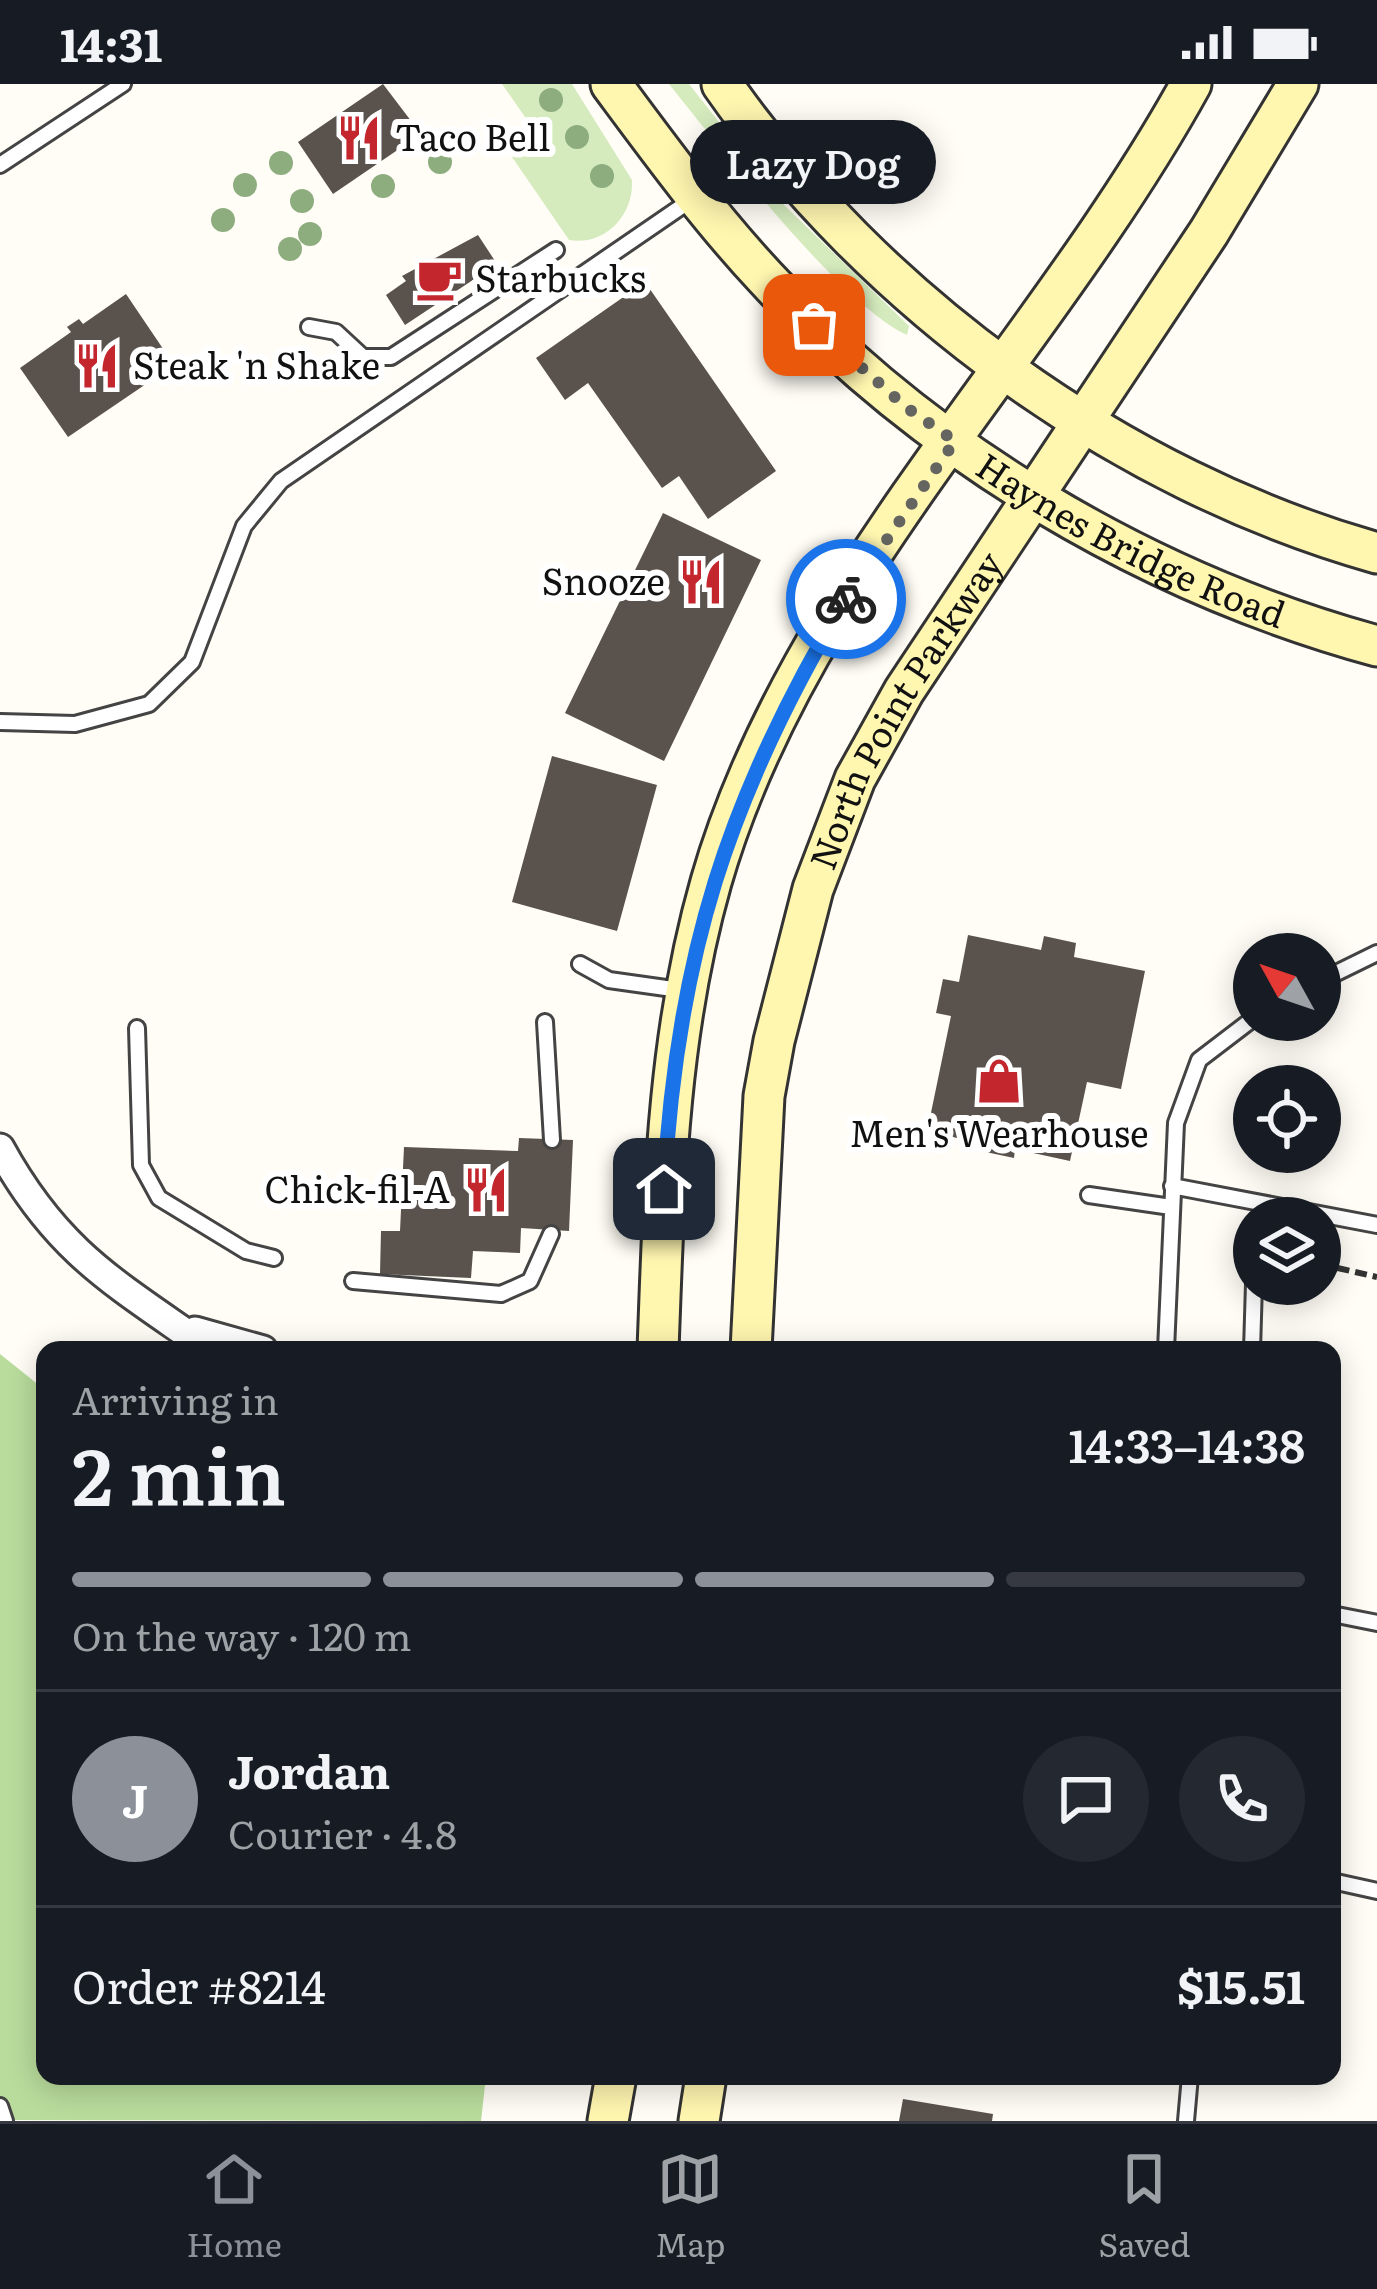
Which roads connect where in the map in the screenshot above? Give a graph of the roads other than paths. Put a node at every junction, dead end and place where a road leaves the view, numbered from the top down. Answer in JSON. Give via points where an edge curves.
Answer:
{"nodes":[{"id":1,"x":123,"y":84,"type":"edge"},
{"id":2,"x":611,"y":84,"type":"edge"},
{"id":3,"x":722,"y":84,"type":"edge"},
{"id":4,"x":1191,"y":84,"type":"edge"},
{"id":5,"x":1298,"y":84,"type":"edge"},
{"id":6,"x":0,"y":165,"type":"edge"},
{"id":7,"x":695,"y":197,"type":"junction"},
{"id":8,"x":556,"y":250,"type":"dead end"},
{"id":9,"x":309,"y":327,"type":"dead end"},
{"id":10,"x":1004,"y":365,"type":"junction"},
{"id":11,"x":1084,"y":418,"type":"junction"},
{"id":12,"x":955,"y":441,"type":"junction"},
{"id":13,"x":1034,"y":496,"type":"junction"},
{"id":14,"x":1377,"y":553,"type":"edge"},
{"id":15,"x":1377,"y":646,"type":"edge"},
{"id":16,"x":0,"y":722,"type":"edge"},
{"id":17,"x":1377,"y":953,"type":"edge"},
{"id":18,"x":580,"y":964,"type":"dead end"},
{"id":19,"x":1341,"y":971,"type":"edge"},
{"id":20,"x":686,"y":990,"type":"junction"},
{"id":21,"x":545,"y":1022,"type":"dead end"},
{"id":22,"x":137,"y":1028,"type":"dead end"},
{"id":23,"x":1233,"y":1034,"type":"edge"},
{"id":24,"x":552,"y":1140,"type":"dead end"},
{"id":25,"x":0,"y":1148,"type":"edge"},
{"id":26,"x":1172,"y":1186,"type":"junction"},
{"id":27,"x":1089,"y":1195,"type":"dead end"},
{"id":28,"x":1250,"y":1197,"type":"edge"},
{"id":29,"x":1171,"y":1207,"type":"junction"},
{"id":30,"x":1341,"y":1217,"type":"edge"},
{"id":31,"x":1377,"y":1225,"type":"edge"},
{"id":32,"x":551,"y":1234,"type":"dead end"},
{"id":33,"x":274,"y":1258,"type":"dead end"},
{"id":34,"x":353,"y":1281,"type":"dead end"},
{"id":35,"x":1253,"y":1305,"type":"edge"},
{"id":36,"x":174,"y":1324,"type":"junction"},
{"id":37,"x":198,"y":1341,"type":"edge"},
{"id":38,"x":232,"y":1341,"type":"edge"},
{"id":39,"x":658,"y":1341,"type":"edge"},
{"id":40,"x":751,"y":1341,"type":"edge"},
{"id":41,"x":1166,"y":1341,"type":"edge"},
{"id":42,"x":1252,"y":1341,"type":"edge"},
{"id":43,"x":1341,"y":1616,"type":"edge"},
{"id":44,"x":1377,"y":1623,"type":"edge"},
{"id":45,"x":1341,"y":1883,"type":"edge"},
{"id":46,"x":1377,"y":1891,"type":"edge"},
{"id":47,"x":614,"y":2085,"type":"edge"},
{"id":48,"x":705,"y":2085,"type":"edge"},
{"id":49,"x":1189,"y":2085,"type":"edge"},
{"id":50,"x":0,"y":2106,"type":"edge"},
{"id":51,"x":5,"y":2121,"type":"edge"},
{"id":52,"x":608,"y":2121,"type":"edge"},
{"id":53,"x":699,"y":2121,"type":"edge"},
{"id":54,"x":1186,"y":2121,"type":"edge"}],
"edges":[{"from":1,"to":6,"type":"lane"},
{"from":2,"to":7,"type":"street","name":"Haynes Bridge Road"},
{"from":3,"to":10,"type":"street","via":[[868,254]]},
{"from":4,"to":10,"type":"street"},
{"from":5,"to":11,"type":"street","name":"North Point Parkway"},
{"from":7,"to":12,"type":"street","name":"Haynes Bridge Road","via":[[814,325]]},
{"from":7,"to":16,"type":"lane","via":[[281,481],[244,526],[192,662],[149,704],[74,724]]},
{"from":8,"to":9,"type":"lane","via":[[391,357],[363,357],[336,332]]},
{"from":10,"to":11,"type":"street"},
{"from":10,"to":12,"type":"street"},
{"from":11,"to":13,"type":"street","name":"North Point Parkway"},
{"from":11,"to":14,"type":"street","via":[[1275,520]]},
{"from":12,"to":13,"type":"street","name":"Haynes Bridge Road"},
{"from":12,"to":20,"type":"street","via":[[792,688],[712,880]]},
{"from":13,"to":15,"type":"street","name":"Haynes Bridge Road","via":[[1188,578]]},
{"from":13,"to":40,"type":"street","name":"North Point Parkway","via":[[877,737],[813,889],[764,1096]]},
{"from":17,"to":19,"type":"lane"},
{"from":18,"to":20,"type":"lane","via":[[609,980]]},
{"from":20,"to":39,"type":"street","via":[[668,1107]]},
{"from":21,"to":24,"type":"lane"},
{"from":22,"to":33,"type":"lane","via":[[141,1165],[159,1198],[246,1251]]},
{"from":23,"to":26,"type":"lane","via":[[1199,1060],[1176,1123]]},
{"from":25,"to":36,"type":"street","via":[[80,1257]]},
{"from":26,"to":28,"type":"lane"},
{"from":26,"to":29,"type":"lane"},
{"from":27,"to":29,"type":"lane"},
{"from":29,"to":41,"type":"lane"},
{"from":30,"to":31,"type":"lane"},
{"from":32,"to":34,"type":"lane","via":[[530,1281],[501,1294]]},
{"from":35,"to":42,"type":"lane"},
{"from":36,"to":37,"type":"street"},
{"from":36,"to":38,"type":"street"},
{"from":43,"to":44,"type":"lane"},
{"from":45,"to":46,"type":"lane"},
{"from":47,"to":52,"type":"street"},
{"from":48,"to":53,"type":"street"},
{"from":49,"to":54,"type":"lane"},
{"from":50,"to":51,"type":"lane"}]}
